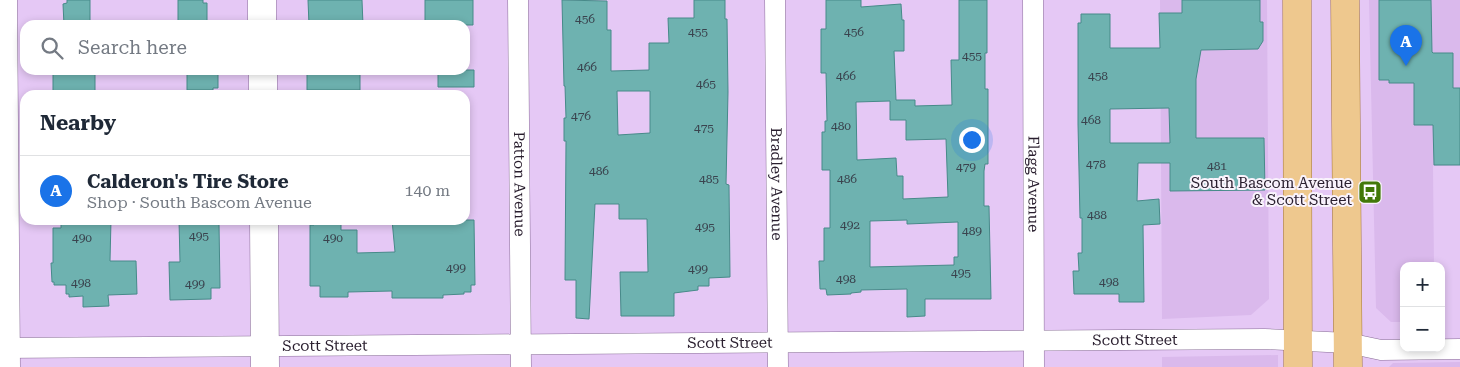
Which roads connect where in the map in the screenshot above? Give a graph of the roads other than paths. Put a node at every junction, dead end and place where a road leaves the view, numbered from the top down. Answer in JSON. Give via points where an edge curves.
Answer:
{"nodes":[{"id":1,"x":7,"y":0,"type":"edge"},
{"id":2,"x":262,"y":0,"type":"edge"},
{"id":3,"x":518,"y":0,"type":"edge"},
{"id":4,"x":775,"y":0,"type":"edge"},
{"id":5,"x":1033,"y":0,"type":"edge"},
{"id":6,"x":1297,"y":0,"type":"edge"},
{"id":7,"x":1346,"y":0,"type":"edge"},
{"id":8,"x":262,"y":20,"type":"edge"},
{"id":9,"x":263,"y":75,"type":"edge"},
{"id":10,"x":263,"y":90,"type":"edge"},
{"id":11,"x":264,"y":225,"type":"edge"},
{"id":12,"x":1034,"y":341,"type":"junction"},
{"id":13,"x":778,"y":342,"type":"junction"},
{"id":14,"x":520,"y":344,"type":"junction"},
{"id":15,"x":1460,"y":349,"type":"edge"},
{"id":16,"x":6,"y":354,"type":"edge"},
{"id":17,"x":1298,"y":354,"type":"edge"},
{"id":18,"x":1348,"y":355,"type":"edge"},
{"id":19,"x":265,"y":356,"type":"edge"},
{"id":20,"x":521,"y":367,"type":"edge"},
{"id":21,"x":778,"y":367,"type":"edge"},
{"id":22,"x":1034,"y":367,"type":"edge"}],
"edges":[{"from":1,"to":16,"type":"street"},
{"from":2,"to":8,"type":"street"},
{"from":3,"to":14,"type":"street","name":"Patton Avenue"},
{"from":4,"to":13,"type":"street","name":"Bradley Avenue"},
{"from":5,"to":12,"type":"street","name":"Flagg Avenue"},
{"from":6,"to":17,"type":"main road"},
{"from":7,"to":18,"type":"main road"},
{"from":9,"to":10,"type":"street"},
{"from":11,"to":19,"type":"street"},
{"from":12,"to":13,"type":"street","name":"Scott Street"},
{"from":12,"to":17,"type":"street","name":"Scott Street","via":[[1264,339]]},
{"from":12,"to":22,"type":"street","name":"Flagg Avenue"},
{"from":13,"to":14,"type":"street","name":"Scott Street"},
{"from":13,"to":21,"type":"street","name":"Bradley Avenue"},
{"from":14,"to":19,"type":"street","name":"Scott Street"},
{"from":14,"to":20,"type":"street","name":"Patton Avenue"},
{"from":15,"to":18,"type":"street","name":"Scott Street","via":[[1381,350]]},
{"from":16,"to":19,"type":"street","name":"Scott Street"},
{"from":17,"to":18,"type":"street","name":"Scott Street"}]}
